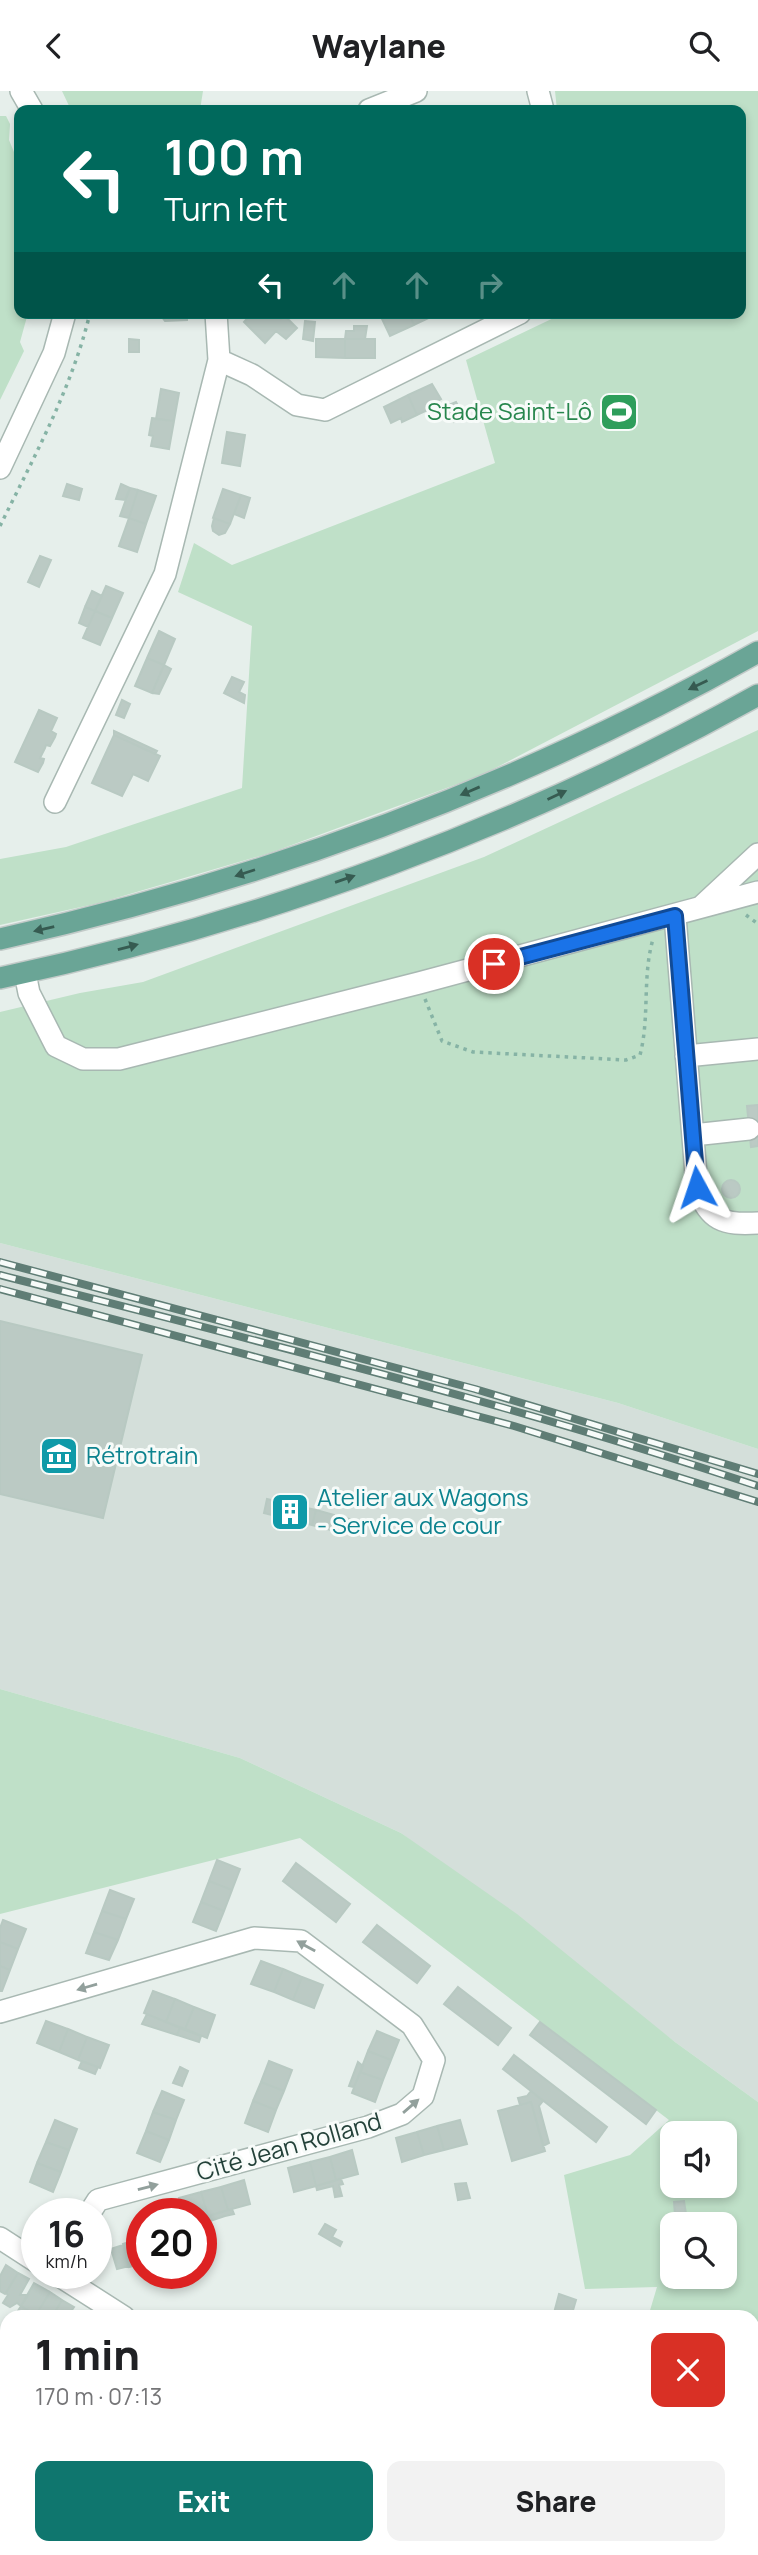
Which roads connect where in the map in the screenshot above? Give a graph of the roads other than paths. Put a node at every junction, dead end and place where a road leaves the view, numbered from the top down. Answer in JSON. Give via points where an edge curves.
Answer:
{"nodes":[{"id":1,"x":416,"y":91,"type":"edge"},
{"id":2,"x":381,"y":105,"type":"edge"},
{"id":3,"x":63,"y":319,"type":"edge"},
{"id":4,"x":216,"y":319,"type":"edge"},
{"id":5,"x":508,"y":319,"type":"edge"},
{"id":6,"x":219,"y":360,"type":"junction"},
{"id":7,"x":0,"y":468,"type":"edge"},
{"id":8,"x":758,"y":652,"type":"edge"},
{"id":9,"x":758,"y":695,"type":"edge"},
{"id":10,"x":55,"y":802,"type":"dead end"},
{"id":11,"x":758,"y":854,"type":"edge"},
{"id":12,"x":758,"y":893,"type":"edge"},
{"id":13,"x":698,"y":910,"type":"junction"},
{"id":14,"x":667,"y":918,"type":"junction"},
{"id":15,"x":0,"y":939,"type":"edge"},
{"id":16,"x":25,"y":973,"type":"junction"},
{"id":17,"x":0,"y":978,"type":"edge"},
{"id":18,"x":758,"y":1049,"type":"edge"},
{"id":19,"x":686,"y":1056,"type":"junction"},
{"id":20,"x":749,"y":1129,"type":"dead end"},
{"id":21,"x":693,"y":1135,"type":"junction"},
{"id":22,"x":758,"y":1223,"type":"edge"},
{"id":23,"x":0,"y":2013,"type":"edge"},
{"id":24,"x":105,"y":2198,"type":"edge"},
{"id":25,"x":0,"y":2238,"type":"edge"},
{"id":26,"x":21,"y":2252,"type":"edge"},
{"id":27,"x":80,"y":2289,"type":"edge"},
{"id":28,"x":113,"y":2310,"type":"edge"}],
"edges":[{"from":1,"to":2,"type":"street"},
{"from":3,"to":7,"type":"street","via":[[54,353]]},
{"from":4,"to":6,"type":"street"},
{"from":5,"to":6,"type":"street","via":[[325,410],[297,405]]},
{"from":6,"to":10,"type":"street","via":[[166,574]]},
{"from":8,"to":15,"type":"main road","one_way":true,"via":[[588,739],[428,809],[206,886]]},
{"from":16,"to":9,"type":"main road","one_way":true,"via":[[222,921],[380,867],[552,797]]},
{"from":11,"to":13,"type":"street"},
{"from":12,"to":13,"type":"street"},
{"from":13,"to":14,"type":"street"},
{"from":14,"to":16,"type":"street","via":[[119,1059],[83,1059],[56,1046],[29,993]]},
{"from":14,"to":19,"type":"street"},
{"from":16,"to":17,"type":"main road"},
{"from":18,"to":19,"type":"street"},
{"from":19,"to":21,"type":"street"},
{"from":20,"to":21,"type":"street"},
{"from":21,"to":22,"type":"street","via":[[697,1187],[703,1203],[724,1222]]},
{"from":24,"to":23,"type":"street","name":"Cité Jean Rolland","one_way":true,"via":[[402,2114],[423,2096],[435,2060],[412,2025],[301,1941],[254,1938]]},
{"from":25,"to":26,"type":"street"},
{"from":27,"to":28,"type":"street"}]}
